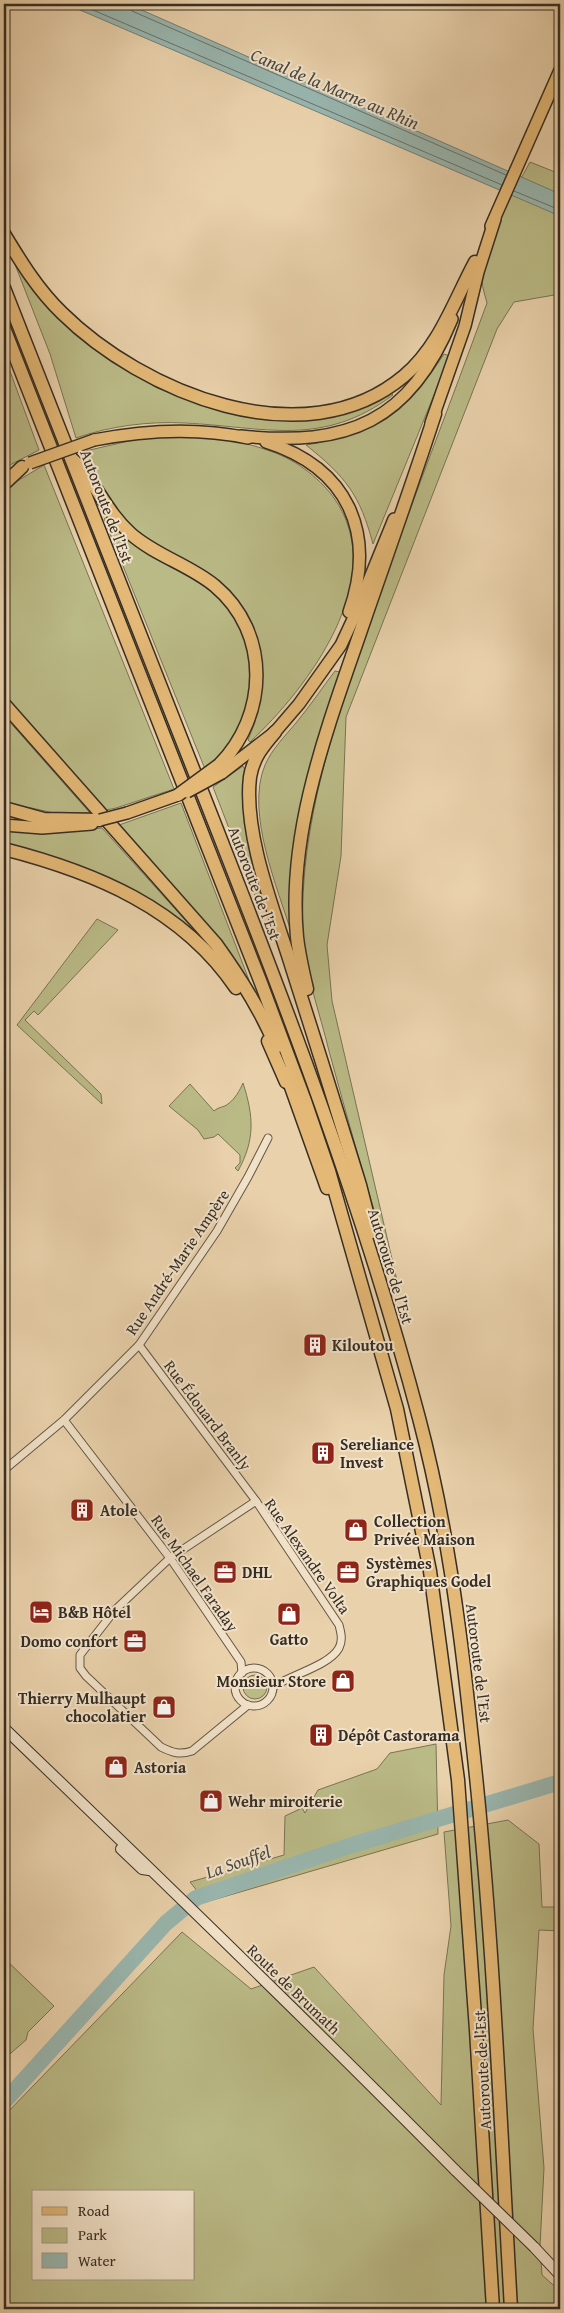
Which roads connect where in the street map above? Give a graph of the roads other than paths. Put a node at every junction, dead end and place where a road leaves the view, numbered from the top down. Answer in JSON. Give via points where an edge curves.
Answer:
{"nodes":[{"id":1,"x":560,"y":70,"type":"edge"},
{"id":2,"x":495,"y":219,"type":"junction"},
{"id":3,"x":4,"y":234,"type":"edge"},
{"id":4,"x":475,"y":262,"type":"junction"},
{"id":5,"x":4,"y":288,"type":"edge"},
{"id":6,"x":4,"y":328,"type":"edge"},
{"id":7,"x":435,"y":414,"type":"junction"},
{"id":8,"x":241,"y":436,"type":"junction"},
{"id":9,"x":71,"y":458,"type":"junction"},
{"id":10,"x":26,"y":465,"type":"junction"},
{"id":11,"x":4,"y":477,"type":"edge"},
{"id":12,"x":4,"y":484,"type":"edge"},
{"id":13,"x":318,"y":676,"type":"junction"},
{"id":14,"x":4,"y":704,"type":"edge"},
{"id":15,"x":275,"y":732,"type":"junction"},
{"id":16,"x":221,"y":769,"type":"junction"},
{"id":17,"x":178,"y":795,"type":"joint"},
{"id":18,"x":4,"y":808,"type":"edge"},
{"id":19,"x":100,"y":820,"type":"joint"},
{"id":20,"x":74,"y":823,"type":"junction"},
{"id":21,"x":4,"y":825,"type":"edge"},
{"id":22,"x":4,"y":849,"type":"edge"},
{"id":23,"x":322,"y":1063,"type":"junction"},
{"id":24,"x":295,"y":1102,"type":"junction"},
{"id":25,"x":268,"y":1138,"type":"dead end"},
{"id":26,"x":348,"y":1234,"type":"junction"},
{"id":27,"x":139,"y":1345,"type":"junction"},
{"id":28,"x":64,"y":1420,"type":"junction"},
{"id":29,"x":420,"y":1421,"type":"junction"},
{"id":30,"x":4,"y":1470,"type":"edge"},
{"id":31,"x":256,"y":1501,"type":"junction"},
{"id":32,"x":170,"y":1558,"type":"junction"},
{"id":33,"x":241,"y":1662,"type":"junction"},
{"id":34,"x":251,"y":1669,"type":"junction"},
{"id":35,"x":242,"y":1673,"type":"junction"},
{"id":36,"x":269,"y":1676,"type":"junction"},
{"id":37,"x":285,"y":1678,"type":"junction"},
{"id":38,"x":273,"y":1688,"type":"junction"},
{"id":39,"x":238,"y":1697,"type":"junction"},
{"id":40,"x":248,"y":1705,"type":"junction"},
{"id":41,"x":235,"y":1714,"type":"junction"},
{"id":42,"x":4,"y":1728,"type":"edge"},
{"id":43,"x":560,"y":2276,"type":"edge"},
{"id":44,"x":493,"y":2309,"type":"edge"},
{"id":45,"x":511,"y":2309,"type":"edge"}],
"edges":[{"from":1,"to":2,"type":"main road"},
{"from":2,"to":4,"type":"main road"},
{"from":2,"to":7,"type":"main road","via":[[478,272],[466,326]]},
{"from":3,"to":4,"type":"highway","via":[[43,293],[85,335],[111,354],[168,387],[194,397],[245,410],[276,413],[303,414],[350,406],[378,394],[404,376],[433,344]]},
{"from":4,"to":8,"type":"main road","via":[[431,362],[423,376],[393,407],[357,427],[325,436],[290,439]]},
{"from":5,"to":9,"type":"highway","name":"Autoroute de l’Est"},
{"from":6,"to":26,"type":"highway","name":"Autoroute de l’Est","via":[[264,992],[326,1162]]},
{"from":7,"to":13,"type":"main road","via":[[354,617],[341,645]]},
{"from":7,"to":23,"type":"highway","via":[[333,711],[306,818],[297,886],[297,937]]},
{"from":8,"to":10,"type":"main road","bridge":true,"via":[[205,431],[137,432],[94,440]]},
{"from":8,"to":13,"type":"main road","via":[[273,445],[315,467],[344,498],[358,530],[360,564],[356,590],[345,622]]},
{"from":9,"to":16,"type":"highway","via":[[86,472],[96,493],[118,522],[149,546],[215,586],[234,607],[249,634],[258,675],[252,714]]},
{"from":9,"to":29,"type":"highway","name":"Autoroute de l’Est","via":[[330,1127]]},
{"from":10,"to":11,"type":"main road"},
{"from":10,"to":12,"type":"highway"},
{"from":13,"to":15,"type":"main road"},
{"from":14,"to":24,"type":"highway","via":[[234,968],[271,1034]]},
{"from":15,"to":16,"type":"main road"},
{"from":15,"to":23,"type":"highway","via":[[259,752],[252,768],[252,823],[270,896]]},
{"from":16,"to":17,"type":"highway","bridge":true},
{"from":17,"to":19,"type":"main road","bridge":true},
{"from":18,"to":20,"type":"highway"},
{"from":19,"to":20,"type":"highway","via":[[94,818]]},
{"from":20,"to":21,"type":"main road","via":[[42,828]]},
{"from":22,"to":24,"type":"highway","via":[[43,859],[113,886],[161,912],[181,927],[223,968],[242,996],[266,1037]]},
{"from":23,"to":29,"type":"highway","via":[[360,1185]]},
{"from":24,"to":26,"type":"highway","via":[[320,1173]]},
{"from":25,"to":27,"type":"street","name":"Rue André-Marie Ampère","via":[[217,1230]]},
{"from":26,"to":44,"type":"highway","name":"Autoroute de l’Est","via":[[397,1409],[441,1641],[458,1780]]},
{"from":27,"to":28,"type":"street","name":"Rue André-Marie Ampère"},
{"from":27,"to":31,"type":"street","name":"Rue Édouard Branly"},
{"from":28,"to":30,"type":"street","name":"Rue André-Marie Ampère"},
{"from":28,"to":32,"type":"street","name":"Rue Michael Faraday"},
{"from":29,"to":45,"type":"highway","name":"Autoroute de l’Est","via":[[461,1636],[476,1775],[496,2021]]},
{"from":31,"to":32,"type":"street","name":"Rue Alexandre Volta"},
{"from":31,"to":37,"type":"street","name":"Rue Alexandre Volta","via":[[339,1625],[342,1637],[334,1654]]},
{"from":32,"to":33,"type":"street","name":"Rue Michael Faraday"},
{"from":32,"to":41,"type":"street","name":"Rue Alexandre Volta","via":[[115,1610],[83,1648],[80,1668],[171,1753],[192,1751]]},
{"from":33,"to":34,"type":"street"},
{"from":33,"to":35,"type":"street","name":"Rue Michael Faraday"},
{"from":34,"to":35,"type":"street"},
{"from":34,"to":36,"type":"street","via":[[261,1670]]},
{"from":35,"to":39,"type":"street","via":[[236,1687]]},
{"from":36,"to":37,"type":"street"},
{"from":36,"to":38,"type":"street"},
{"from":37,"to":38,"type":"street","name":"Rue Alexandre Volta"},
{"from":38,"to":40,"type":"street","via":[[266,1702]]},
{"from":39,"to":40,"type":"street"},
{"from":39,"to":41,"type":"street"},
{"from":40,"to":41,"type":"street"},
{"from":42,"to":43,"type":"main road","name":"Route de Brumath","bridge":true,"via":[[154,1871]]}]}
